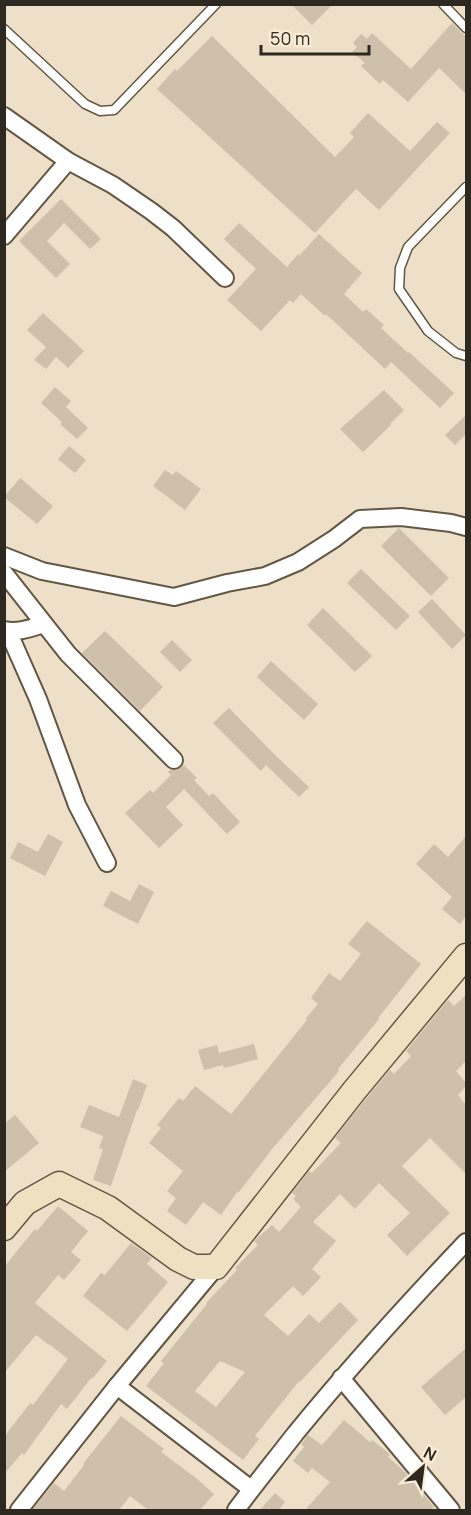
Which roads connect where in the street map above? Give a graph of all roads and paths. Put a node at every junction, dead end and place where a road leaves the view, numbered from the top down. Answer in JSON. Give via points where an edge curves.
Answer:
{"nodes":[{"id":1,"x":216,"y":4,"type":"edge"},
{"id":2,"x":443,"y":4,"type":"edge"},
{"id":3,"x":466,"y":28,"type":"edge"},
{"id":4,"x":4,"y":29,"type":"edge"},
{"id":5,"x":4,"y":116,"type":"edge"},
{"id":6,"x":68,"y":161,"type":"junction"},
{"id":7,"x":466,"y":187,"type":"edge"},
{"id":8,"x":4,"y":236,"type":"edge"},
{"id":9,"x":225,"y":278,"type":"dead end"},
{"id":10,"x":466,"y":356,"type":"edge"},
{"id":11,"x":466,"y":527,"type":"edge"},
{"id":12,"x":4,"y":556,"type":"edge"},
{"id":13,"x":4,"y":573,"type":"edge"},
{"id":14,"x":44,"y":624,"type":"junction"},
{"id":15,"x":6,"y":631,"type":"edge"},
{"id":16,"x":174,"y":760,"type":"dead end"},
{"id":17,"x":107,"y":863,"type":"dead end"},
{"id":18,"x":466,"y":956,"type":"edge"},
{"id":19,"x":4,"y":1228,"type":"edge"},
{"id":20,"x":466,"y":1242,"type":"edge"},
{"id":21,"x":216,"y":1266,"type":"junction"},
{"id":22,"x":341,"y":1378,"type":"junction"},
{"id":23,"x":117,"y":1386,"type":"junction"},
{"id":24,"x":251,"y":1489,"type":"junction"},
{"id":25,"x":19,"y":1510,"type":"edge"},
{"id":26,"x":236,"y":1510,"type":"edge"},
{"id":27,"x":451,"y":1510,"type":"edge"}],
"edges":[{"from":1,"to":4,"type":"lane","via":[[114,110],[100,111],[85,104]]},
{"from":2,"to":3,"type":"lane"},
{"from":5,"to":6,"type":"street"},
{"from":6,"to":8,"type":"street"},
{"from":6,"to":9,"type":"street","via":[[151,211]]},
{"from":7,"to":10,"type":"lane","via":[[408,247],[400,268],[399,289],[428,331]]},
{"from":11,"to":12,"type":"street","via":[[401,517],[360,519],[298,562],[266,576],[174,597],[42,571]]},
{"from":13,"to":14,"type":"street"},
{"from":14,"to":15,"type":"street"},
{"from":14,"to":16,"type":"street","via":[[68,654]]},
{"from":15,"to":17,"type":"street","via":[[38,699],[77,806]]},
{"from":18,"to":21,"type":"street","via":[[354,1090]]},
{"from":19,"to":21,"type":"street","via":[[25,1203],[59,1184],[108,1208],[178,1259],[194,1267]]},
{"from":20,"to":22,"type":"street"},
{"from":21,"to":23,"type":"street"},
{"from":22,"to":24,"type":"street"},
{"from":22,"to":27,"type":"street"},
{"from":23,"to":24,"type":"street"},
{"from":23,"to":25,"type":"street"},
{"from":24,"to":26,"type":"street"}]}
